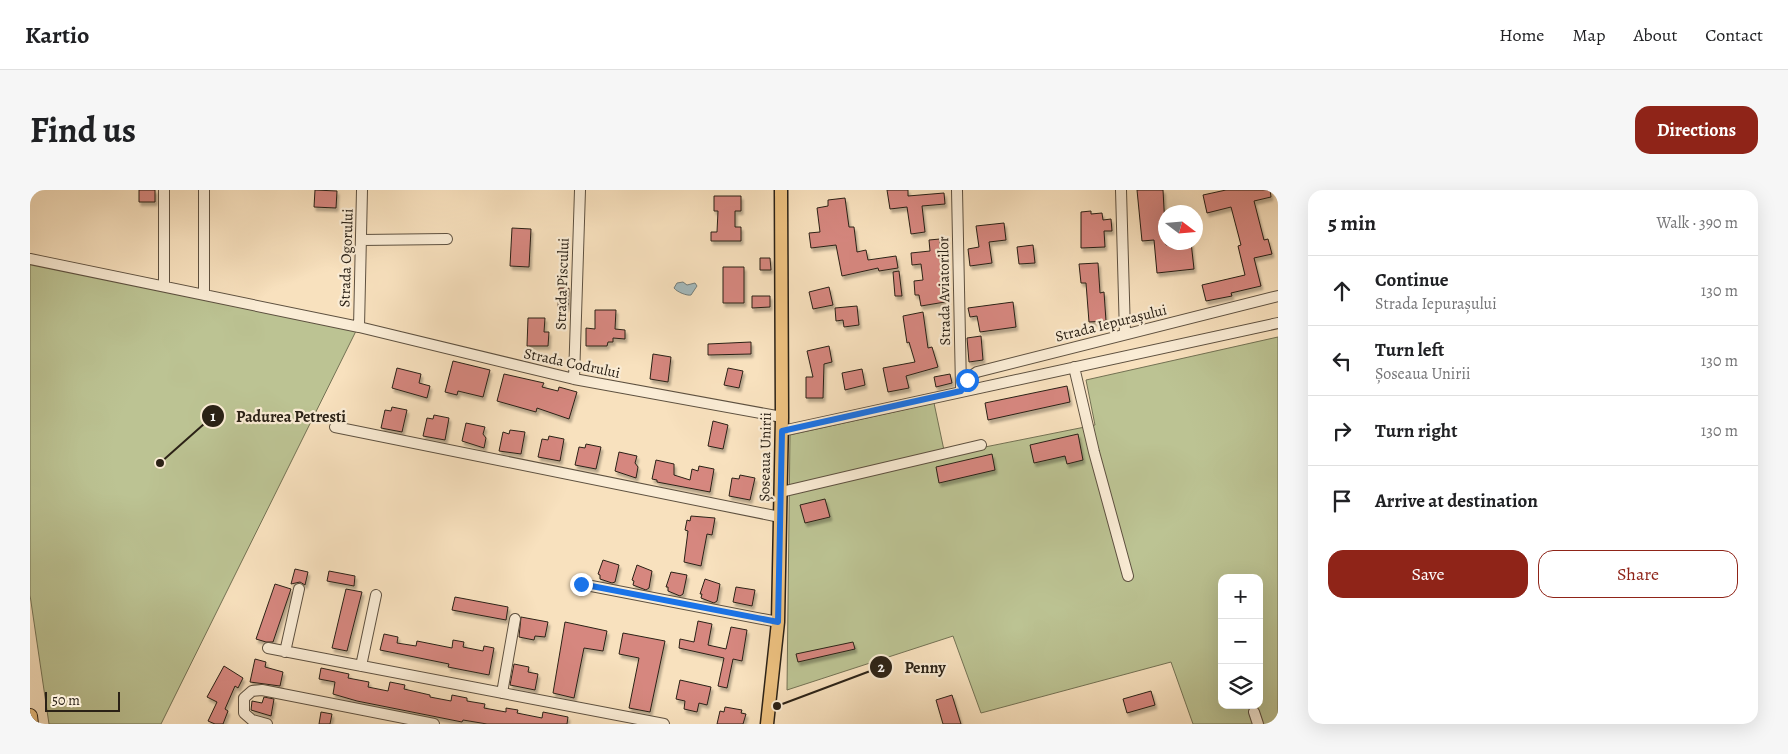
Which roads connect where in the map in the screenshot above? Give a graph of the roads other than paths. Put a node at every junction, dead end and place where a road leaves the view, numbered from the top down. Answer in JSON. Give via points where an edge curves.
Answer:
{"nodes":[{"id":1,"x":164,"y":190,"type":"edge"},
{"id":2,"x":204,"y":190,"type":"edge"},
{"id":3,"x":362,"y":190,"type":"edge"},
{"id":4,"x":580,"y":190,"type":"edge"},
{"id":5,"x":781,"y":190,"type":"edge"},
{"id":6,"x":957,"y":190,"type":"edge"},
{"id":7,"x":1121,"y":190,"type":"edge"},
{"id":8,"x":447,"y":239,"type":"dead end"},
{"id":9,"x":361,"y":240,"type":"junction"},
{"id":10,"x":30,"y":259,"type":"edge"},
{"id":11,"x":164,"y":286,"type":"junction"},
{"id":12,"x":204,"y":294,"type":"junction"},
{"id":13,"x":1278,"y":296,"type":"edge"},
{"id":14,"x":1278,"y":323,"type":"edge"},
{"id":15,"x":358,"y":326,"type":"junction"},
{"id":16,"x":1125,"y":334,"type":"junction"},
{"id":17,"x":1074,"y":367,"type":"junction"},
{"id":18,"x":574,"y":380,"type":"junction"},
{"id":19,"x":961,"y":391,"type":"junction"},
{"id":20,"x":782,"y":417,"type":"junction"},
{"id":21,"x":335,"y":427,"type":"dead end"},
{"id":22,"x":782,"y":431,"type":"junction"},
{"id":23,"x":981,"y":445,"type":"dead end"},
{"id":24,"x":781,"y":492,"type":"junction"},
{"id":25,"x":780,"y":517,"type":"junction"},
{"id":26,"x":1128,"y":576,"type":"dead end"},
{"id":27,"x":581,"y":584,"type":"dead end"},
{"id":28,"x":299,"y":590,"type":"dead end"},
{"id":29,"x":376,"y":595,"type":"dead end"},
{"id":30,"x":515,"y":619,"type":"dead end"},
{"id":31,"x":778,"y":622,"type":"junction"},
{"id":32,"x":268,"y":648,"type":"dead end"},
{"id":33,"x":285,"y":652,"type":"junction"},
{"id":34,"x":362,"y":666,"type":"junction"},
{"id":35,"x":502,"y":693,"type":"junction"},
{"id":36,"x":1254,"y":712,"type":"dead end"},
{"id":37,"x":30,"y":716,"type":"edge"},
{"id":38,"x":31,"y":724,"type":"edge"},
{"id":39,"x":267,"y":724,"type":"edge"},
{"id":40,"x":434,"y":724,"type":"edge"},
{"id":41,"x":664,"y":724,"type":"edge"},
{"id":42,"x":767,"y":724,"type":"edge"},
{"id":43,"x":1258,"y":724,"type":"edge"}],
"edges":[{"from":1,"to":11,"type":"street"},
{"from":2,"to":12,"type":"street"},
{"from":3,"to":9,"type":"street","name":"Strada Ogorului"},
{"from":4,"to":18,"type":"street","name":"Strada Piscului"},
{"from":5,"to":20,"type":"main road","name":"Șoseaua Unirii"},
{"from":6,"to":19,"type":"street","name":"Strada Aviatorilor"},
{"from":7,"to":16,"type":"street"},
{"from":8,"to":9,"type":"street"},
{"from":9,"to":15,"type":"street","name":"Strada Ogorului"},
{"from":10,"to":11,"type":"street","name":"Strada Codrului"},
{"from":11,"to":12,"type":"street","name":"Strada Codrului"},
{"from":12,"to":15,"type":"street","name":"Strada Codrului"},
{"from":13,"to":16,"type":"street","name":"Strada Iepurașului"},
{"from":14,"to":17,"type":"street"},
{"from":15,"to":18,"type":"street","name":"Strada Codrului"},
{"from":16,"to":19,"type":"street","name":"Strada Iepurașului","via":[[977,372]]},
{"from":17,"to":19,"type":"street"},
{"from":17,"to":26,"type":"street"},
{"from":18,"to":20,"type":"street","name":"Strada Codrului"},
{"from":19,"to":22,"type":"street"},
{"from":20,"to":22,"type":"main road","name":"Șoseaua Unirii"},
{"from":21,"to":25,"type":"street"},
{"from":22,"to":24,"type":"main road","name":"Șoseaua Unirii"},
{"from":23,"to":24,"type":"street"},
{"from":24,"to":25,"type":"main road","name":"Șoseaua Unirii"},
{"from":25,"to":31,"type":"main road","name":"Șoseaua Unirii"},
{"from":27,"to":31,"type":"street"},
{"from":28,"to":33,"type":"street"},
{"from":29,"to":34,"type":"street"},
{"from":30,"to":35,"type":"street"},
{"from":31,"to":42,"type":"main road","name":"Șoseaua Unirii"},
{"from":32,"to":33,"type":"street"},
{"from":33,"to":34,"type":"street"},
{"from":34,"to":35,"type":"street"},
{"from":35,"to":41,"type":"street"},
{"from":36,"to":43,"type":"street"},
{"from":37,"to":38,"type":"highway"},
{"from":39,"to":40,"type":"street","via":[[252,720],[244,713],[244,698],[252,691],[262,690]]}]}
